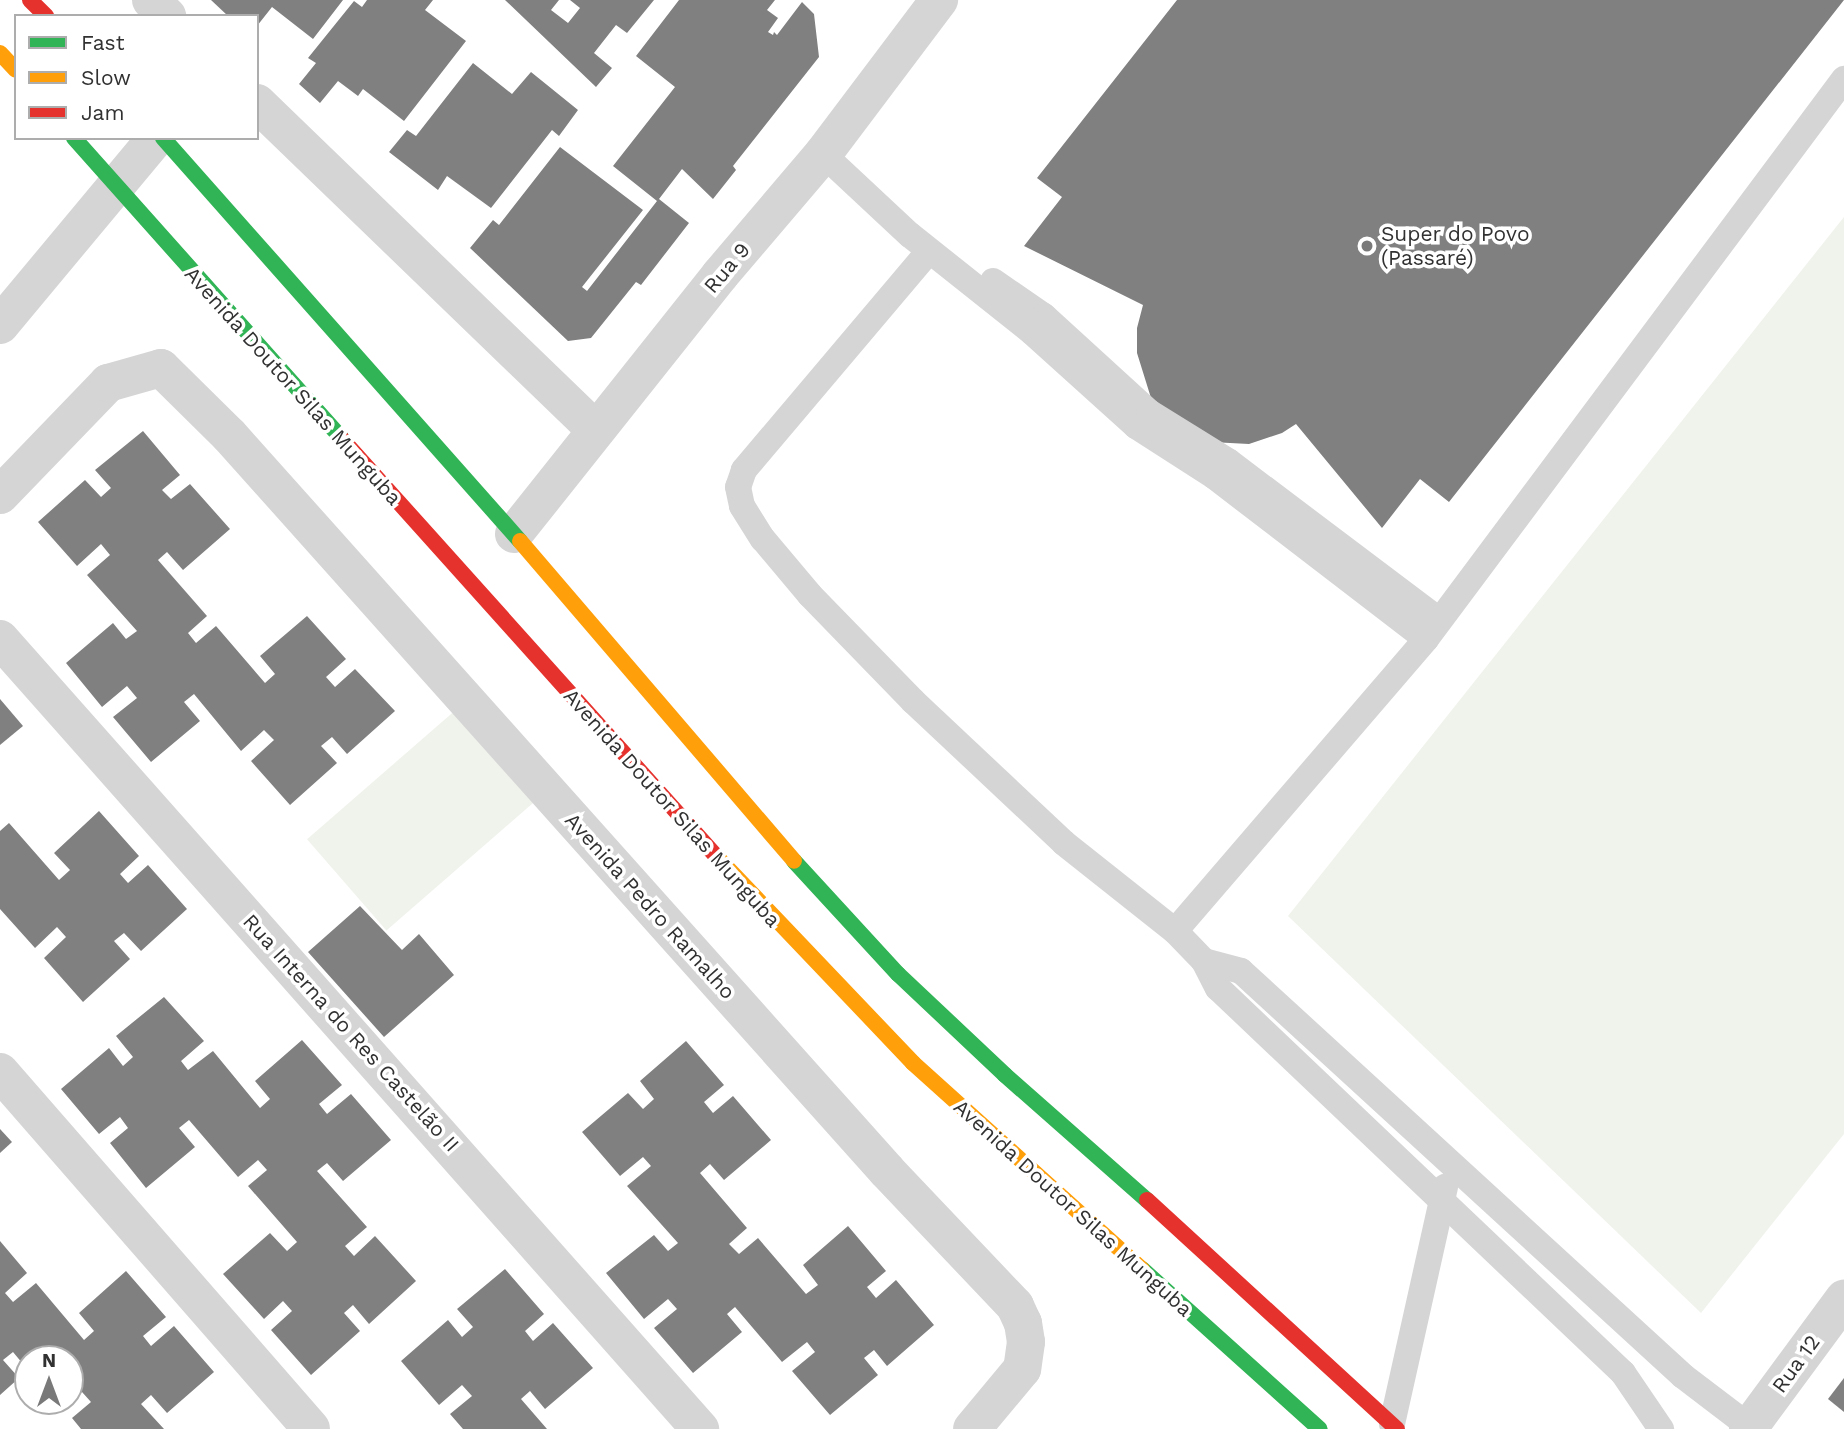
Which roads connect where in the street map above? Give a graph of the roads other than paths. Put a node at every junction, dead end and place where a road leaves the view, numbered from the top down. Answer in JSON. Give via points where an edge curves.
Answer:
{"nodes":[{"id":1,"x":30,"y":0,"type":"edge"},
{"id":2,"x":151,"y":0,"type":"edge"},
{"id":3,"x":921,"y":7,"type":"edge"},
{"id":4,"x":44,"y":14,"type":"edge"},
{"id":5,"x":165,"y":14,"type":"edge"},
{"id":6,"x":0,"y":53,"type":"edge"},
{"id":7,"x":14,"y":68,"type":"edge"},
{"id":8,"x":1844,"y":79,"type":"edge"},
{"id":9,"x":259,"y":105,"type":"edge"},
{"id":10,"x":76,"y":140,"type":"edge"},
{"id":11,"x":154,"y":140,"type":"edge"},
{"id":12,"x":165,"y":140,"type":"edge"},
{"id":13,"x":823,"y":154,"type":"junction"},
{"id":14,"x":115,"y":186,"type":"junction"},
{"id":15,"x":919,"y":243,"type":"junction"},
{"id":16,"x":0,"y":325,"type":"edge"},
{"id":17,"x":596,"y":430,"type":"junction"},
{"id":18,"x":0,"y":495,"type":"edge"},
{"id":19,"x":514,"y":534,"type":"junction"},
{"id":20,"x":1432,"y":630,"type":"junction"},
{"id":21,"x":0,"y":639,"type":"edge"},
{"id":22,"x":1175,"y":931,"type":"junction"},
{"id":23,"x":1204,"y":961,"type":"junction"},
{"id":24,"x":0,"y":1072,"type":"edge"},
{"id":25,"x":1450,"y":1161,"type":"junction"},
{"id":26,"x":1443,"y":1201,"type":"junction"},
{"id":27,"x":1844,"y":1298,"type":"edge"},
{"id":28,"x":1395,"y":1427,"type":"edge"},
{"id":29,"x":1749,"y":1428,"type":"edge"},
{"id":30,"x":311,"y":1429,"type":"edge"},
{"id":31,"x":700,"y":1429,"type":"edge"},
{"id":32,"x":972,"y":1429,"type":"edge"},
{"id":33,"x":1320,"y":1429,"type":"edge"},
{"id":34,"x":1661,"y":1429,"type":"edge"}],
"edges":[{"from":1,"to":4,"type":"main road"},
{"from":2,"to":5,"type":"street"},
{"from":3,"to":13,"type":"street","name":"Rua 9"},
{"from":6,"to":7,"type":"main road"},
{"from":8,"to":20,"type":"lane"},
{"from":9,"to":17,"type":"street"},
{"from":10,"to":14,"type":"main road","name":"Avenida Doutor Silas Munguba"},
{"from":11,"to":14,"type":"street"},
{"from":12,"to":19,"type":"main road"},
{"from":13,"to":15,"type":"lane"},
{"from":13,"to":17,"type":"street","name":"Rua 9"},
{"from":14,"to":16,"type":"street"},
{"from":14,"to":33,"type":"main road","name":"Avenida Doutor Silas Munguba","via":[[798,946],[913,1063]]},
{"from":15,"to":20,"type":"lane","via":[[1033,333],[1136,426]]},
{"from":15,"to":22,"type":"lane","via":[[744,470],[738,486],[742,506],[810,595],[913,701],[1064,843]]},
{"from":17,"to":19,"type":"street","name":"Rua 9"},
{"from":18,"to":32,"type":"street","name":"Avenida Pedro Ramalho","via":[[108,383],[161,368],[229,435],[887,1171],[1015,1306],[1023,1323],[1026,1356],[1022,1370]]},
{"from":19,"to":28,"type":"main road","via":[[803,871],[898,974]]},
{"from":20,"to":22,"type":"lane"},
{"from":21,"to":31,"type":"street","name":"Rua Interna do Res Castelão II"},
{"from":22,"to":23,"type":"lane"},
{"from":23,"to":25,"type":"lane","via":[[1241,971]]},
{"from":23,"to":26,"type":"lane","via":[[1218,988]]},
{"from":24,"to":30,"type":"street"},
{"from":25,"to":26,"type":"lane"},
{"from":25,"to":29,"type":"lane","via":[[1683,1376]]},
{"from":26,"to":28,"type":"lane"},
{"from":26,"to":34,"type":"lane","via":[[1623,1373]]},
{"from":27,"to":29,"type":"street","name":"Rua 12"}]}
